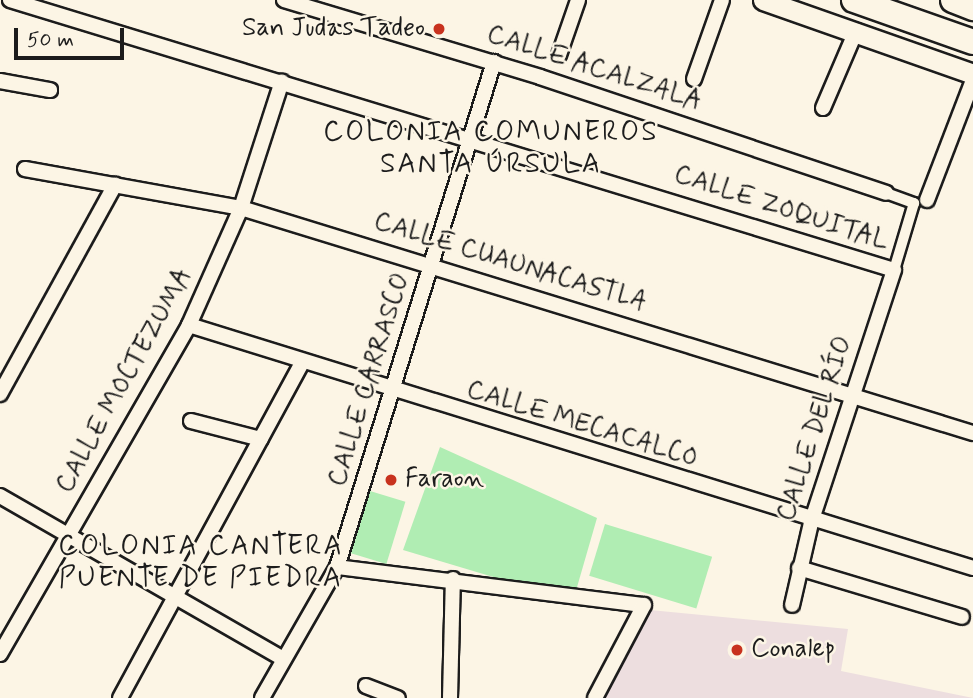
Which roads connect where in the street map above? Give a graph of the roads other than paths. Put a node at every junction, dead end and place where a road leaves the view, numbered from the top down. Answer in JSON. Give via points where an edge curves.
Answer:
{"nodes":[{"id":1,"x":9,"y":0,"type":"edge"},
{"id":2,"x":284,"y":0,"type":"edge"},
{"id":3,"x":578,"y":0,"type":"edge"},
{"id":4,"x":722,"y":0,"type":"edge"},
{"id":5,"x":762,"y":0,"type":"edge"},
{"id":6,"x":854,"y":0,"type":"edge"},
{"id":7,"x":902,"y":0,"type":"edge"},
{"id":8,"x":953,"y":0,"type":"edge"},
{"id":9,"x":973,"y":8,"type":"edge"},
{"id":10,"x":973,"y":26,"type":"edge"},
{"id":11,"x":856,"y":30,"type":"junction"},
{"id":12,"x":973,"y":42,"type":"edge"},
{"id":13,"x":559,"y":55,"type":"dead end"},
{"id":14,"x":494,"y":62,"type":"junction"},
{"id":15,"x":973,"y":74,"type":"edge"},
{"id":16,"x":694,"y":79,"type":"dead end"},
{"id":17,"x":0,"y":80,"type":"edge"},
{"id":18,"x":973,"y":80,"type":"edge"},
{"id":19,"x":282,"y":81,"type":"junction"},
{"id":20,"x":50,"y":90,"type":"dead end"},
{"id":21,"x":822,"y":108,"type":"dead end"},
{"id":22,"x":473,"y":137,"type":"junction"},
{"id":23,"x":25,"y":169,"type":"dead end"},
{"id":24,"x":115,"y":185,"type":"junction"},
{"id":25,"x":886,"y":193,"type":"joint"},
{"id":26,"x":927,"y":200,"type":"dead end"},
{"id":27,"x":242,"y":208,"type":"junction"},
{"id":28,"x":432,"y":264,"type":"junction"},
{"id":29,"x":894,"y":270,"type":"junction"},
{"id":30,"x":189,"y":325,"type":"junction"},
{"id":31,"x":302,"y":363,"type":"junction"},
{"id":32,"x":393,"y":391,"type":"junction"},
{"id":33,"x":852,"y":393,"type":"junction"},
{"id":34,"x":0,"y":394,"type":"edge"},
{"id":35,"x":191,"y":421,"type":"dead end"},
{"id":36,"x":973,"y":433,"type":"edge"},
{"id":37,"x":261,"y":439,"type":"junction"},
{"id":38,"x":0,"y":495,"type":"edge"},
{"id":39,"x":811,"y":523,"type":"junction"},
{"id":40,"x":68,"y":533,"type":"junction"},
{"id":41,"x":337,"y":567,"type":"junction"},
{"id":42,"x":799,"y":568,"type":"junction"},
{"id":43,"x":967,"y":569,"type":"edge"},
{"id":44,"x":453,"y":579,"type":"junction"},
{"id":45,"x":177,"y":596,"type":"junction"},
{"id":46,"x":792,"y":606,"type":"dead end"},
{"id":47,"x":962,"y":617,"type":"dead end"},
{"id":48,"x":0,"y":654,"type":"edge"},
{"id":49,"x":283,"y":659,"type":"junction"},
{"id":50,"x":366,"y":685,"type":"dead end"},
{"id":51,"x":120,"y":698,"type":"edge"},
{"id":52,"x":262,"y":698,"type":"edge"},
{"id":53,"x":398,"y":698,"type":"edge"},
{"id":54,"x":450,"y":698,"type":"edge"},
{"id":55,"x":595,"y":698,"type":"edge"}],
"edges":[{"from":1,"to":19,"type":"street","name":"CALLE ZOQUITAL"},
{"from":2,"to":14,"type":"street","name":"CALLE ACALZALA"},
{"from":3,"to":13,"type":"street"},
{"from":4,"to":16,"type":"street"},
{"from":5,"to":11,"type":"main road"},
{"from":6,"to":12,"type":"highway"},
{"from":7,"to":10,"type":"highway"},
{"from":8,"to":9,"type":"highway"},
{"from":11,"to":15,"type":"main road"},
{"from":11,"to":21,"type":"street"},
{"from":14,"to":22,"type":"street","name":"CALLE CARRASCO"},
{"from":14,"to":25,"type":"street","name":"CALLE ACALZALA"},
{"from":17,"to":20,"type":"street"},
{"from":18,"to":26,"type":"street"},
{"from":19,"to":22,"type":"street","name":"CALLE ZOQUITAL"},
{"from":19,"to":27,"type":"street","name":"CALLE MOCTEZUMA"},
{"from":22,"to":28,"type":"street","name":"CALLE CARRASCO"},
{"from":22,"to":29,"type":"street","name":"CALLE ZOQUITAL"},
{"from":23,"to":24,"type":"street","name":"CALLE CUAUNACASTLA"},
{"from":24,"to":27,"type":"street","name":"CALLE CUAUNACASTLA"},
{"from":24,"to":34,"type":"street"},
{"from":25,"to":29,"type":"street","via":[[914,203]]},
{"from":27,"to":28,"type":"street","name":"CALLE CUAUNACASTLA"},
{"from":27,"to":30,"type":"street","name":"CALLE MOCTEZUMA"},
{"from":28,"to":32,"type":"street","name":"CALLE CARRASCO"},
{"from":28,"to":33,"type":"street","name":"CALLE CUAUNACASTLA"},
{"from":29,"to":33,"type":"street","name":"CALLE DEL RÍO"},
{"from":30,"to":31,"type":"street","name":"CALLE MECACALCO"},
{"from":30,"to":40,"type":"street","name":"CALLE MOCTEZUMA"},
{"from":31,"to":32,"type":"street","name":"CALLE MECACALCO"},
{"from":31,"to":37,"type":"street"},
{"from":32,"to":39,"type":"street","name":"CALLE MECACALCO"},
{"from":32,"to":41,"type":"street","name":"CALLE CARRASCO"},
{"from":33,"to":36,"type":"street","name":"CALLE CUAUNACASTLA"},
{"from":33,"to":39,"type":"street","name":"CALLE DEL RÍO"},
{"from":35,"to":37,"type":"street"},
{"from":37,"to":45,"type":"street"},
{"from":38,"to":40,"type":"street"},
{"from":39,"to":42,"type":"street","name":"CALLE DEL RÍO"},
{"from":39,"to":43,"type":"street","name":"CALLE MECACALCO"},
{"from":40,"to":45,"type":"street"},
{"from":40,"to":48,"type":"street","name":"CALLE MOCTEZUMA"},
{"from":41,"to":44,"type":"street"},
{"from":41,"to":49,"type":"street","name":"CALLE CARRASCO"},
{"from":42,"to":46,"type":"street","name":"CALLE DEL RÍO"},
{"from":42,"to":47,"type":"street"},
{"from":44,"to":54,"type":"street"},
{"from":44,"to":55,"type":"street","via":[[644,605]]},
{"from":45,"to":49,"type":"street"},
{"from":45,"to":51,"type":"street"},
{"from":49,"to":52,"type":"street","name":"CALLE CARRASCO"},
{"from":50,"to":53,"type":"street"}]}
